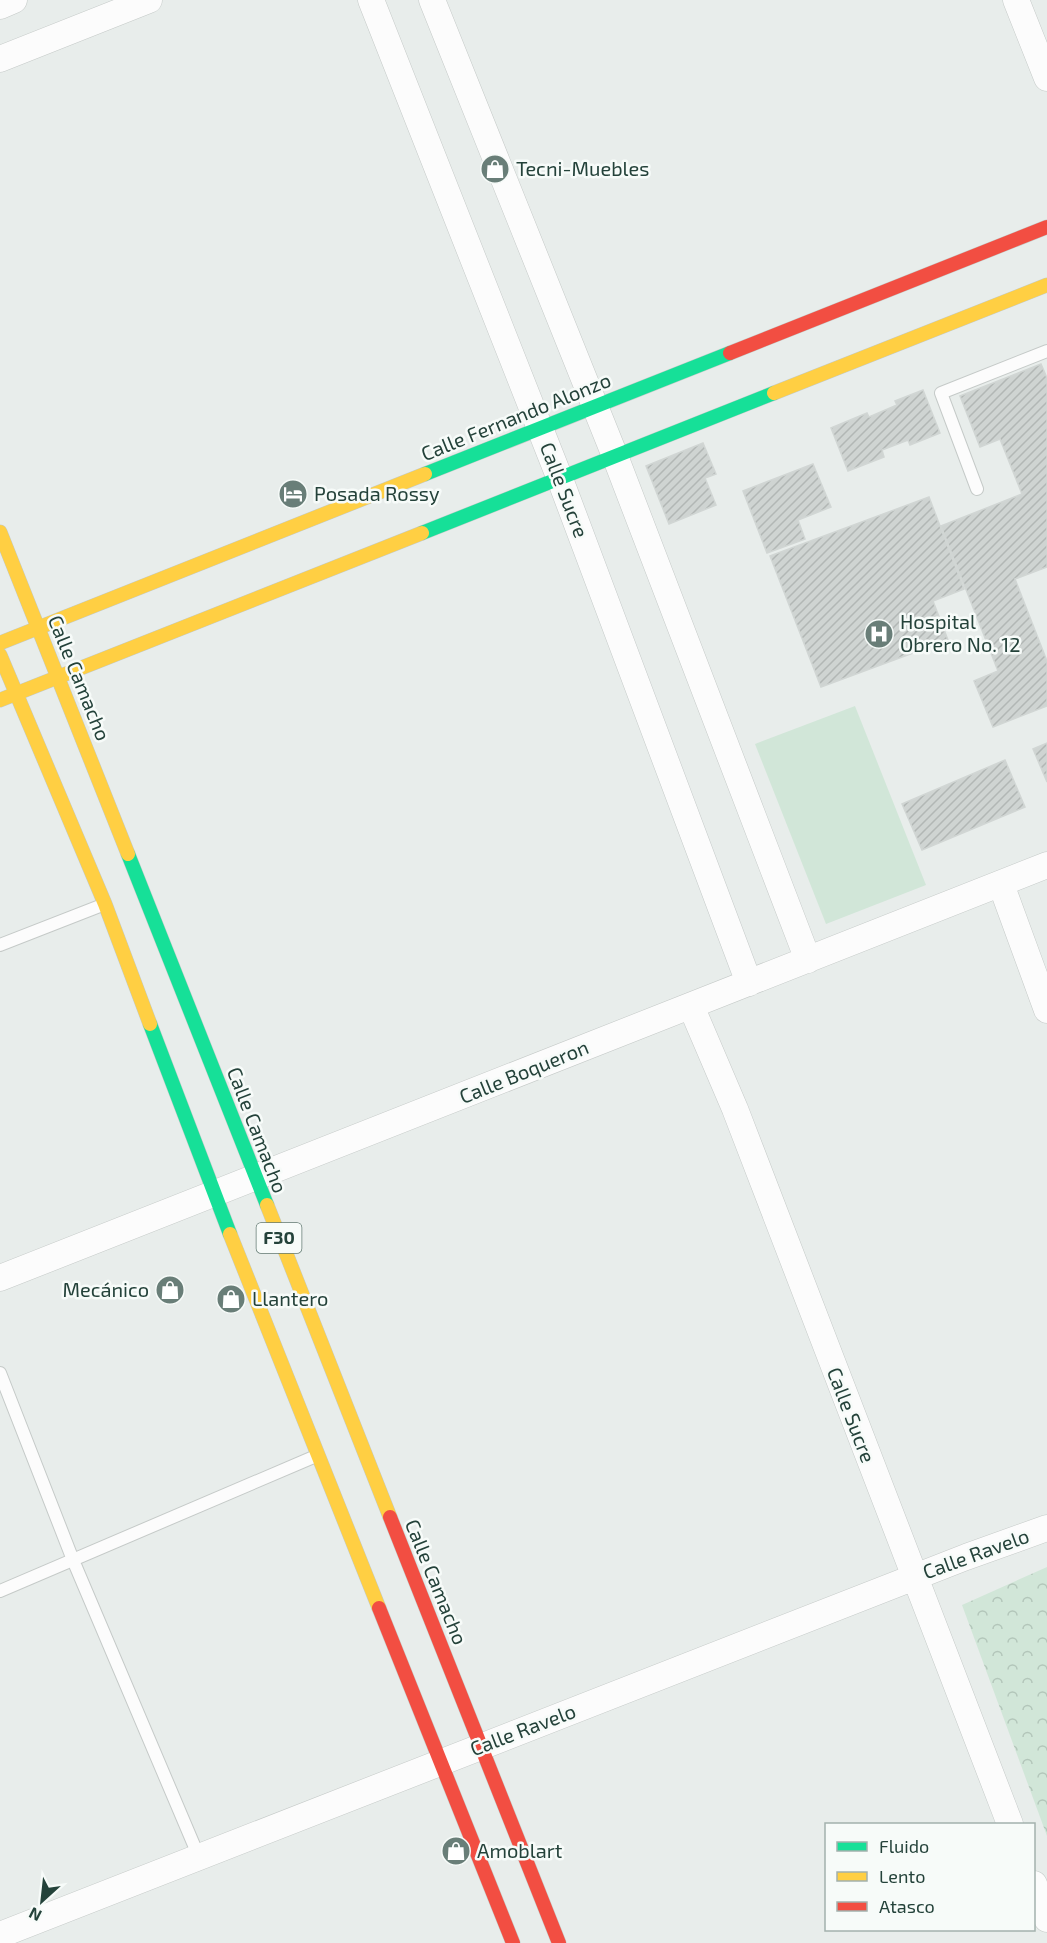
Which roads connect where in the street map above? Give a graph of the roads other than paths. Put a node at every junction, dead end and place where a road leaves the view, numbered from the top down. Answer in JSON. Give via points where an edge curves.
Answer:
{"nodes":[{"id":1,"x":14,"y":0,"type":"edge"},
{"id":2,"x":149,"y":0,"type":"edge"},
{"id":3,"x":371,"y":0,"type":"edge"},
{"id":4,"x":432,"y":0,"type":"edge"},
{"id":5,"x":1017,"y":0,"type":"edge"},
{"id":6,"x":0,"y":6,"type":"edge"},
{"id":7,"x":0,"y":59,"type":"edge"},
{"id":8,"x":1047,"y":78,"type":"edge"},
{"id":9,"x":1047,"y":227,"type":"edge"},
{"id":10,"x":1047,"y":285,"type":"edge"},
{"id":11,"x":1047,"y":351,"type":"edge"},
{"id":12,"x":594,"y":407,"type":"junction"},
{"id":13,"x":540,"y":429,"type":"junction"},
{"id":14,"x":615,"y":456,"type":"junction"},
{"id":15,"x":560,"y":479,"type":"junction"},
{"id":16,"x":977,"y":489,"type":"dead end"},
{"id":17,"x":0,"y":532,"type":"edge"},
{"id":18,"x":38,"y":628,"type":"junction"},
{"id":19,"x":0,"y":643,"type":"edge"},
{"id":20,"x":0,"y":655,"type":"edge"},
{"id":21,"x":58,"y":677,"type":"junction"},
{"id":22,"x":16,"y":694,"type":"junction"},
{"id":23,"x":0,"y":700,"type":"edge"},
{"id":24,"x":1047,"y":865,"type":"edge"},
{"id":25,"x":1001,"y":884,"type":"junction"},
{"id":26,"x":105,"y":904,"type":"junction"},
{"id":27,"x":0,"y":945,"type":"edge"},
{"id":28,"x":808,"y":960,"type":"junction"},
{"id":29,"x":750,"y":983,"type":"junction"},
{"id":30,"x":691,"y":1006,"type":"junction"},
{"id":31,"x":1047,"y":1010,"type":"edge"},
{"id":32,"x":255,"y":1178,"type":"junction"},
{"id":33,"x":214,"y":1194,"type":"junction"},
{"id":34,"x":0,"y":1278,"type":"edge"},
{"id":35,"x":0,"y":1373,"type":"edge"},
{"id":36,"x":320,"y":1454,"type":"junction"},
{"id":37,"x":1047,"y":1528,"type":"edge"},
{"id":38,"x":73,"y":1560,"type":"junction"},
{"id":39,"x":914,"y":1577,"type":"junction"},
{"id":40,"x":0,"y":1591,"type":"edge"},
{"id":41,"x":480,"y":1747,"type":"junction"},
{"id":42,"x":440,"y":1763,"type":"junction"},
{"id":43,"x":1010,"y":1823,"type":"edge"},
{"id":44,"x":199,"y":1857,"type":"junction"},
{"id":45,"x":1035,"y":1887,"type":"edge"},
{"id":46,"x":1047,"y":1919,"type":"edge"},
{"id":47,"x":0,"y":1935,"type":"edge"},
{"id":48,"x":513,"y":1943,"type":"edge"},
{"id":49,"x":559,"y":1943,"type":"edge"}],
"edges":[{"from":1,"to":6,"type":"street"},
{"from":2,"to":7,"type":"street"},
{"from":3,"to":13,"type":"street","name":"Calle Sucre"},
{"from":4,"to":12,"type":"street"},
{"from":5,"to":8,"type":"street"},
{"from":9,"to":12,"type":"main road","name":"Calle Fernando Alonzo"},
{"from":10,"to":14,"type":"main road"},
{"from":11,"to":16,"type":"lane","via":[[941,393]]},
{"from":12,"to":13,"type":"main road","name":"Calle Fernando Alonzo"},
{"from":12,"to":14,"type":"street"},
{"from":13,"to":15,"type":"street","name":"Calle Sucre"},
{"from":13,"to":18,"type":"main road","name":"Calle Fernando Alonzo"},
{"from":14,"to":15,"type":"main road"},
{"from":14,"to":28,"type":"street"},
{"from":15,"to":21,"type":"main road"},
{"from":15,"to":29,"type":"street","name":"Calle Sucre"},
{"from":17,"to":18,"type":"main road","name":"Calle Camacho","number":"F30"},
{"from":18,"to":19,"type":"main road","name":"Calle Fernando Alonzo"},
{"from":18,"to":21,"type":"main road","name":"Calle Camacho","number":"F30"},
{"from":20,"to":22,"type":"main road","number":"F30"},
{"from":21,"to":22,"type":"main road"},
{"from":21,"to":32,"type":"main road","name":"Calle Camacho","number":"F30"},
{"from":22,"to":23,"type":"main road"},
{"from":22,"to":26,"type":"main road","number":"F30"},
{"from":24,"to":25,"type":"street","name":"Calle Boqueron"},
{"from":25,"to":28,"type":"street","name":"Calle Boqueron"},
{"from":25,"to":31,"type":"street"},
{"from":26,"to":27,"type":"lane"},
{"from":26,"to":33,"type":"main road","number":"F30"},
{"from":28,"to":29,"type":"street","name":"Calle Boqueron"},
{"from":29,"to":30,"type":"street","name":"Calle Boqueron"},
{"from":30,"to":32,"type":"street","name":"Calle Boqueron"},
{"from":30,"to":39,"type":"street","name":"Calle Sucre","via":[[735,1109]]},
{"from":32,"to":33,"type":"street","name":"Calle Boqueron"},
{"from":32,"to":41,"type":"main road","name":"Calle Camacho","number":"F30"},
{"from":33,"to":34,"type":"street","name":"Calle Boqueron"},
{"from":33,"to":36,"type":"main road","number":"F30"},
{"from":35,"to":38,"type":"lane"},
{"from":36,"to":38,"type":"lane"},
{"from":36,"to":42,"type":"main road","number":"F30"},
{"from":37,"to":39,"type":"street","name":"Calle Ravelo"},
{"from":38,"to":40,"type":"lane"},
{"from":38,"to":44,"type":"lane"},
{"from":39,"to":41,"type":"street","name":"Calle Ravelo"},
{"from":39,"to":43,"type":"street","name":"Calle Sucre"},
{"from":41,"to":42,"type":"street","name":"Calle Ravelo"},
{"from":41,"to":49,"type":"main road","name":"Calle Camacho","number":"F30"},
{"from":42,"to":44,"type":"street","name":"Calle Ravelo"},
{"from":42,"to":48,"type":"main road","number":"F30"},
{"from":44,"to":47,"type":"street","name":"Calle Ravelo"},
{"from":45,"to":46,"type":"street"}]}
